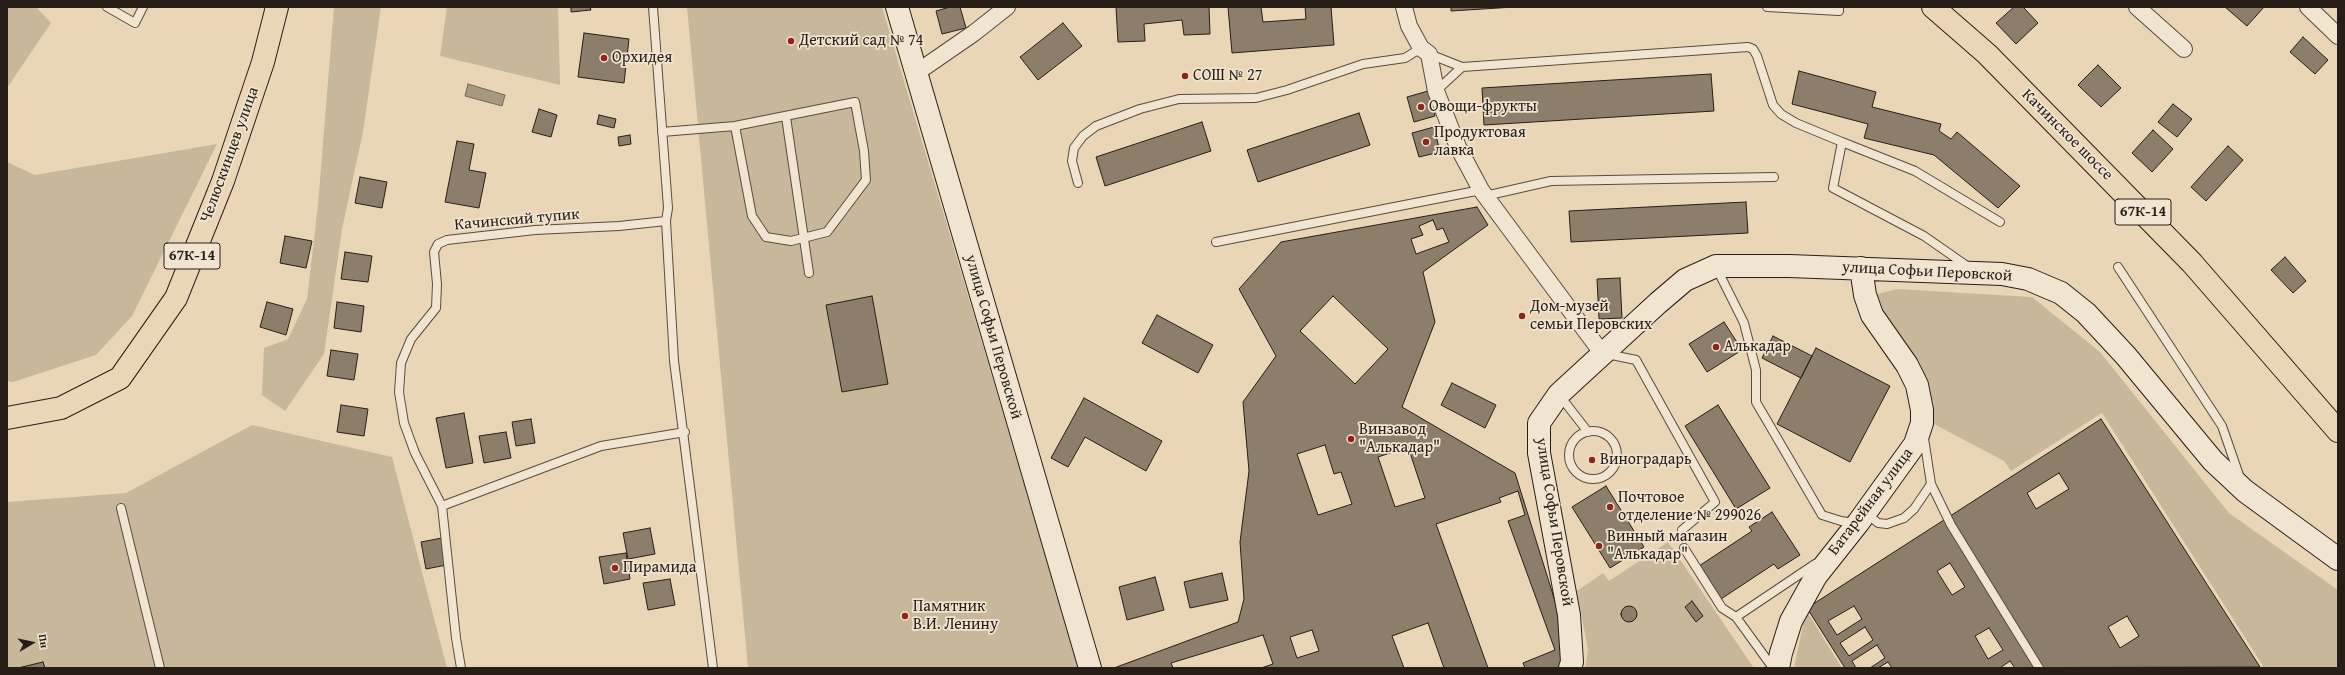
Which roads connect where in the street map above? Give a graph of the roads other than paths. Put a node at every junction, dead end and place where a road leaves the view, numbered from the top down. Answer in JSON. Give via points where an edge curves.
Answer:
{"nodes":[{"id":1,"x":108,"y":7,"type":"edge"},
{"id":2,"x":143,"y":7,"type":"edge"},
{"id":3,"x":277,"y":7,"type":"edge"},
{"id":4,"x":653,"y":7,"type":"edge"},
{"id":5,"x":897,"y":7,"type":"edge"},
{"id":6,"x":1007,"y":7,"type":"edge"},
{"id":7,"x":1404,"y":7,"type":"edge"},
{"id":8,"x":1767,"y":7,"type":"edge"},
{"id":9,"x":1839,"y":7,"type":"edge"},
{"id":10,"x":1933,"y":7,"type":"edge"},
{"id":11,"x":2137,"y":7,"type":"edge"},
{"id":12,"x":2308,"y":7,"type":"edge"},
{"id":13,"x":2338,"y":36,"type":"edge"},
{"id":14,"x":2184,"y":50,"type":"dead end"},
{"id":15,"x":1425,"y":51,"type":"junction"},
{"id":16,"x":1462,"y":67,"type":"junction"},
{"id":17,"x":916,"y":73,"type":"junction"},
{"id":18,"x":1436,"y":91,"type":"junction"},
{"id":19,"x":786,"y":117,"type":"junction"},
{"id":20,"x":735,"y":126,"type":"junction"},
{"id":21,"x":662,"y":132,"type":"junction"},
{"id":22,"x":1842,"y":142,"type":"junction"},
{"id":23,"x":1774,"y":177,"type":"dead end"},
{"id":24,"x":1078,"y":183,"type":"dead end"},
{"id":25,"x":1483,"y":193,"type":"junction"},
{"id":26,"x":666,"y":221,"type":"junction"},
{"id":27,"x":2000,"y":222,"type":"dead end"},
{"id":28,"x":1216,"y":242,"type":"dead end"},
{"id":29,"x":1716,"y":266,"type":"junction"},
{"id":30,"x":2118,"y":267,"type":"dead end"},
{"id":31,"x":1861,"y":268,"type":"junction"},
{"id":32,"x":809,"y":273,"type":"dead end"},
{"id":33,"x":1976,"y":273,"type":"junction"},
{"id":34,"x":1602,"y":353,"type":"junction"},
{"id":35,"x":1559,"y":394,"type":"junction"},
{"id":36,"x":7,"y":418,"type":"edge"},
{"id":37,"x":1922,"y":423,"type":"junction"},
{"id":38,"x":2337,"y":428,"type":"edge"},
{"id":39,"x":685,"y":432,"type":"junction"},
{"id":40,"x":1588,"y":432,"type":"junction"},
{"id":41,"x":1931,"y":484,"type":"junction"},
{"id":42,"x":2245,"y":491,"type":"junction"},
{"id":43,"x":442,"y":506,"type":"junction"},
{"id":44,"x":121,"y":508,"type":"dead end"},
{"id":45,"x":1862,"y":518,"type":"junction"},
{"id":46,"x":1682,"y":530,"type":"dead end"},
{"id":47,"x":1684,"y":548,"type":"dead end"},
{"id":48,"x":1832,"y":553,"type":"junction"},
{"id":49,"x":2338,"y":559,"type":"edge"},
{"id":50,"x":1736,"y":617,"type":"junction"},
{"id":51,"x":1773,"y":661,"type":"edge"},
{"id":52,"x":160,"y":668,"type":"edge"},
{"id":53,"x":461,"y":668,"type":"edge"},
{"id":54,"x":713,"y":668,"type":"edge"},
{"id":55,"x":1090,"y":668,"type":"edge"},
{"id":56,"x":1570,"y":668,"type":"edge"},
{"id":57,"x":2039,"y":668,"type":"edge"}],
"edges":[{"from":1,"to":2,"type":"lane","via":[[135,23]]},
{"from":3,"to":36,"type":"main road","name":"Челюскинцев улица","number":"67К-14","via":[[263,62],[223,181],[176,298],[120,378],[62,408]]},
{"from":4,"to":21,"type":"lane"},
{"from":5,"to":17,"type":"street","name":"улица Софьи Перовской"},
{"from":6,"to":17,"type":"street"},
{"from":7,"to":15,"type":"street","via":[[1409,26]]},
{"from":8,"to":9,"type":"lane","via":[[1839,12]]},
{"from":10,"to":38,"type":"main road","name":"Качинское шоссе","number":"67К-14","via":[[1987,54],[2192,262]]},
{"from":11,"to":14,"type":"street"},
{"from":12,"to":13,"type":"street"},
{"from":15,"to":16,"type":"lane"},
{"from":15,"to":18,"type":"street"},
{"from":15,"to":24,"type":"lane","via":[[1405,58],[1363,64],[1256,98],[1179,99],[1140,109],[1096,126],[1083,136],[1074,148],[1072,161]]},
{"from":16,"to":18,"type":"lane"},
{"from":16,"to":22,"type":"lane","via":[[1748,47],[1753,49],[1757,56],[1773,105],[1781,114]]},
{"from":17,"to":55,"type":"street","name":"улица Софьи Перовской"},
{"from":18,"to":25,"type":"street","via":[[1458,147]]},
{"from":19,"to":20,"type":"lane"},
{"from":19,"to":20,"type":"lane","via":[[855,102],[864,151],[866,180],[827,232],[791,241],[766,237],[752,216]]},
{"from":19,"to":32,"type":"lane"},
{"from":20,"to":21,"type":"lane"},
{"from":21,"to":26,"type":"lane","via":[[668,208]]},
{"from":22,"to":27,"type":"lane","via":[[1915,171]]},
{"from":22,"to":33,"type":"lane","via":[[1833,188],[1924,236]]},
{"from":23,"to":25,"type":"lane","via":[[1551,181]]},
{"from":25,"to":28,"type":"lane"},
{"from":25,"to":34,"type":"street"},
{"from":26,"to":39,"type":"lane","via":[[674,361]]},
{"from":26,"to":43,"type":"lane","name":"Качинский тупик","via":[[536,230],[447,240],[438,244],[434,252],[436,308],[411,338],[401,362],[399,392],[404,423],[415,453]]},
{"from":29,"to":31,"type":"street","name":"улица Софьи Перовской"},
{"from":29,"to":34,"type":"street","name":"улица Софьи Перовской","via":[[1685,280]]},
{"from":29,"to":45,"type":"lane","via":[[1744,323],[1756,370],[1756,402],[1822,515],[1841,521]]},
{"from":30,"to":42,"type":"lane","via":[[2222,426]]},
{"from":31,"to":33,"type":"street","name":"улица Софьи Перовской"},
{"from":31,"to":37,"type":"street","name":"Батарейная улица","via":[[1864,295],[1872,315],[1907,365],[1917,385]]},
{"from":33,"to":42,"type":"street","name":"улица Софьи Перовской","via":[[2028,278],[2061,293],[2086,313],[2126,356],[2213,461]]},
{"from":34,"to":35,"type":"street","name":"улица Софьи Перовской"},
{"from":34,"to":46,"type":"lane","via":[[1636,360],[1715,502]]},
{"from":35,"to":40,"type":"lane"},
{"from":35,"to":56,"type":"street","name":"улица Софьи Перовской","via":[[1539,423],[1539,453],[1568,615],[1572,662]]},
{"from":37,"to":41,"type":"lane"},
{"from":37,"to":45,"type":"street","name":"Батарейная улица","via":[[1915,444]]},
{"from":39,"to":43,"type":"lane","via":[[601,446]]},
{"from":39,"to":54,"type":"lane"},
{"from":40,"to":40,"type":"lane","via":[[1574,440],[1569,455],[1570,463],[1580,475],[1596,479],[1610,472],[1615,466],[1617,451],[1603,433]]},
{"from":41,"to":45,"type":"lane","via":[[1914,509],[1904,518],[1888,524]]},
{"from":41,"to":57,"type":"lane","via":[[1951,525]]},
{"from":42,"to":49,"type":"street","name":"улица Софьи Перовской"},
{"from":43,"to":53,"type":"lane"},
{"from":44,"to":52,"type":"lane"},
{"from":45,"to":48,"type":"street","name":"Батарейная улица"},
{"from":47,"to":50,"type":"lane","via":[[1722,608]]},
{"from":48,"to":50,"type":"lane"},
{"from":48,"to":51,"type":"street","name":"Батарейная улица","via":[[1816,576]]},
{"from":50,"to":51,"type":"lane"}]}
